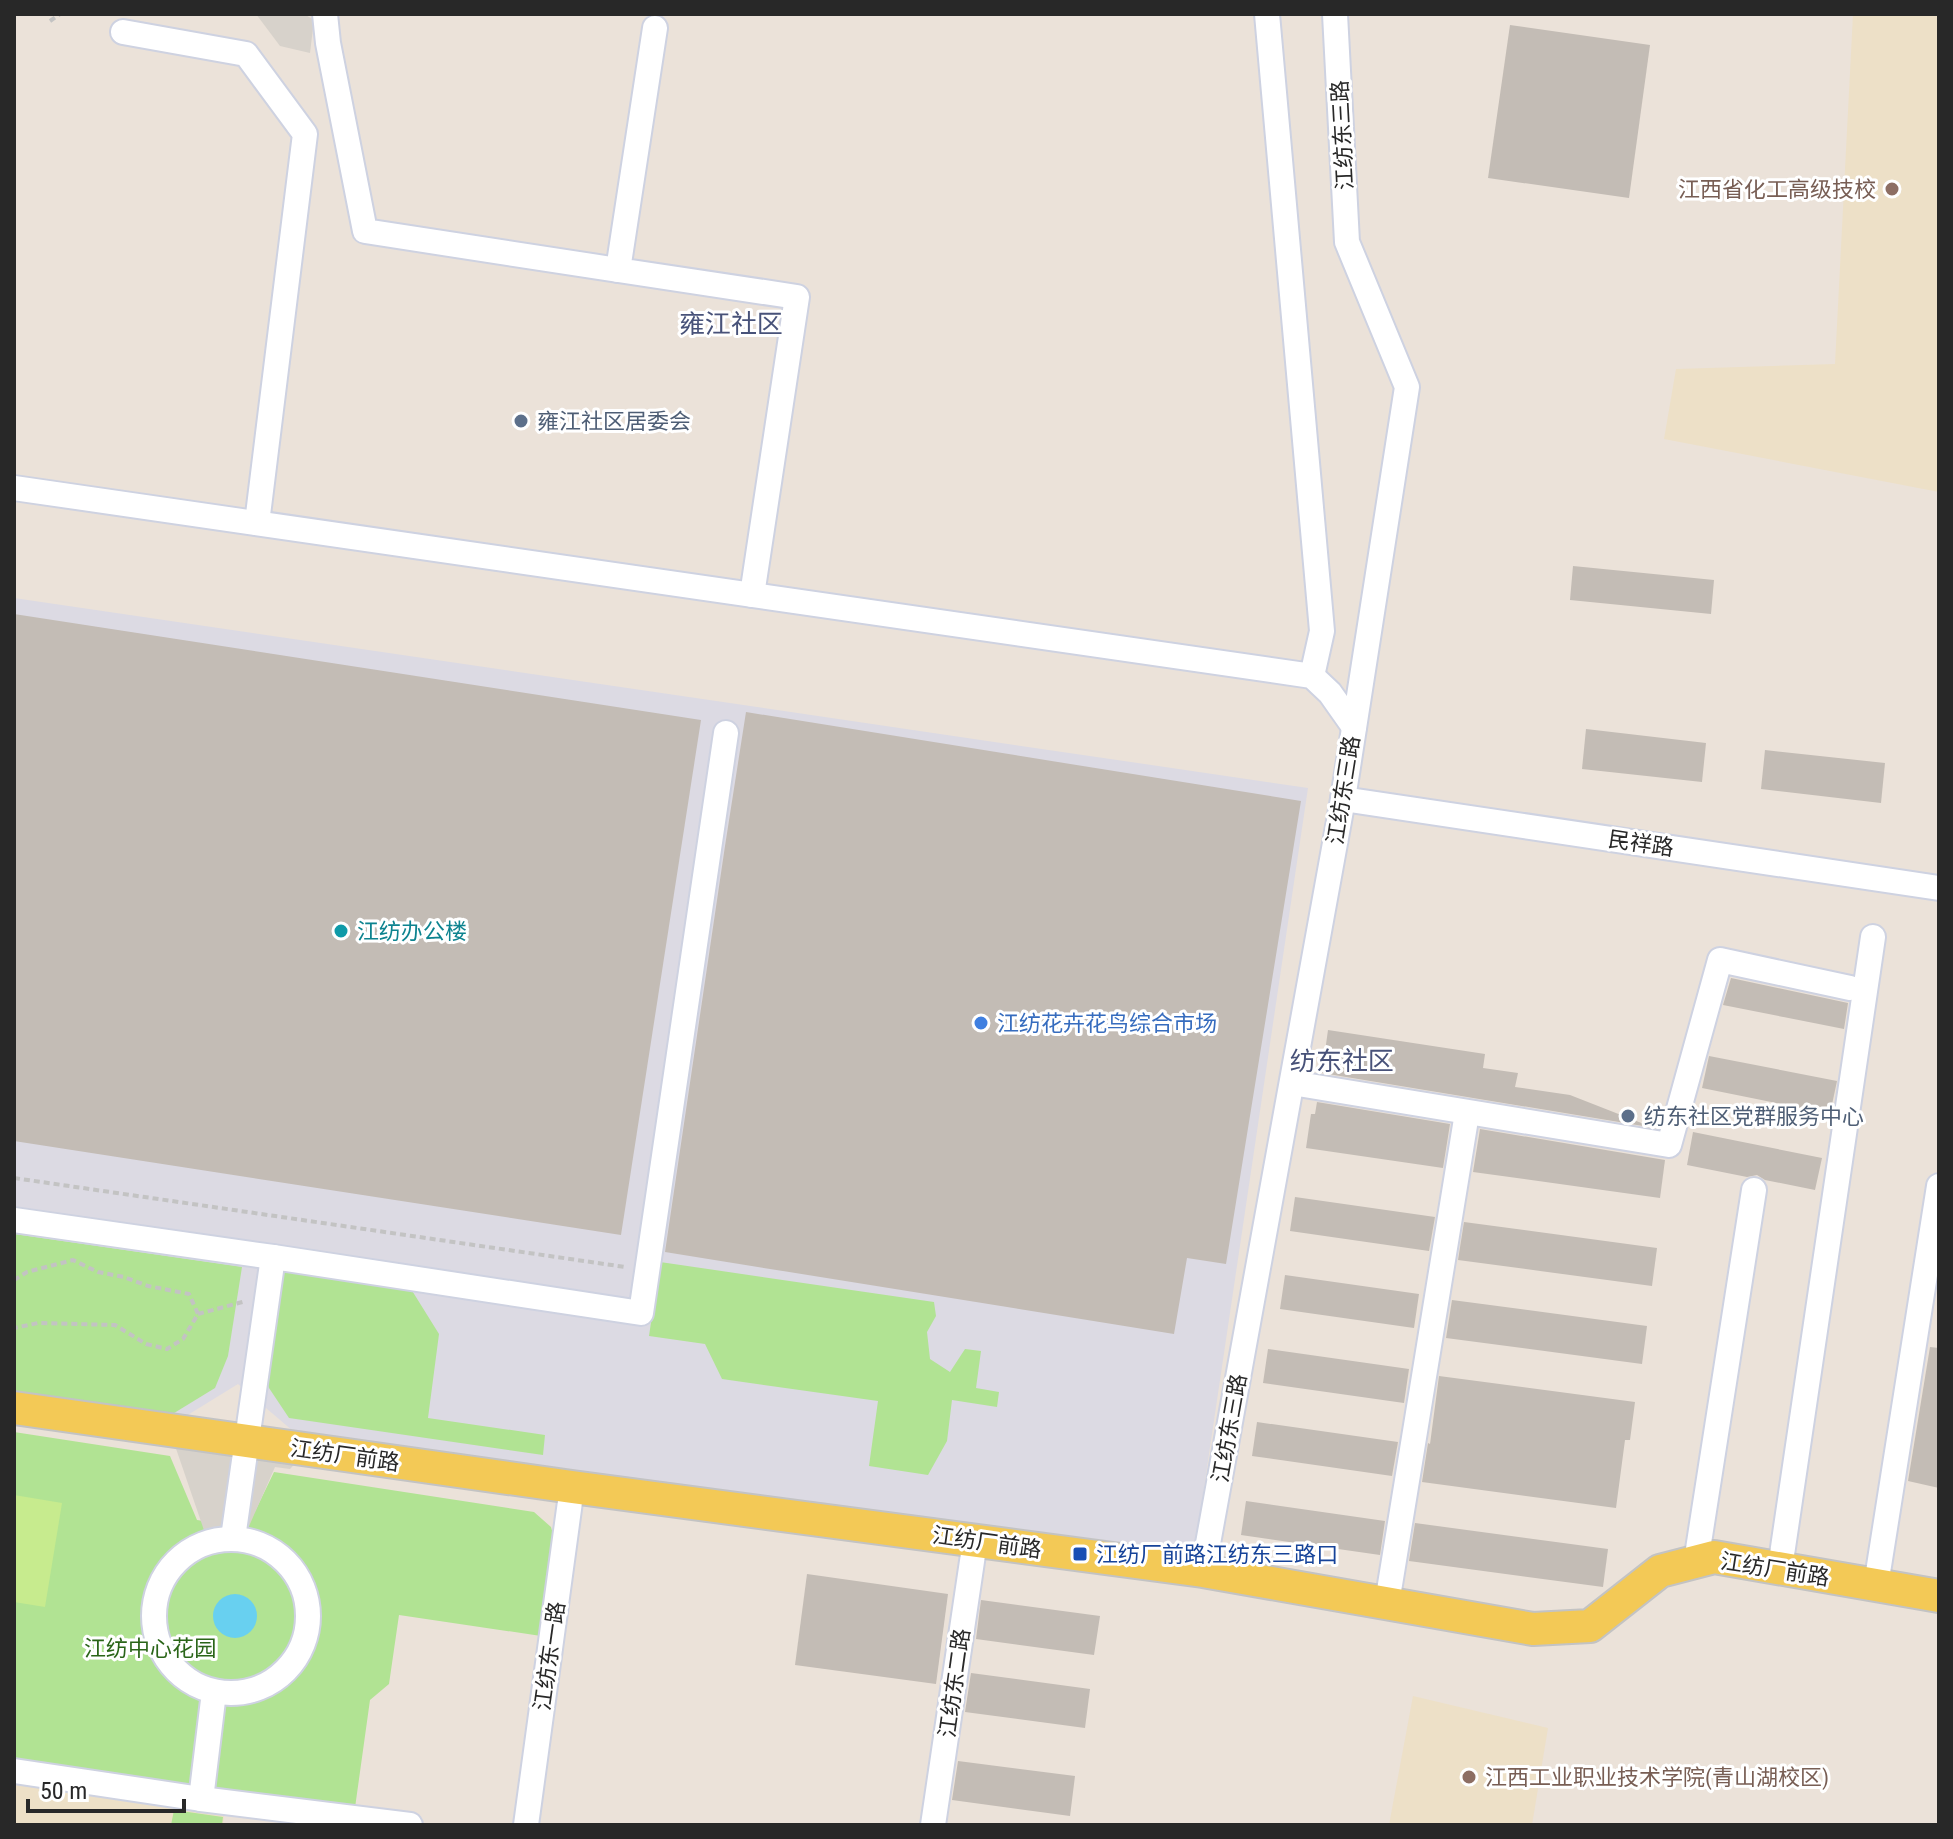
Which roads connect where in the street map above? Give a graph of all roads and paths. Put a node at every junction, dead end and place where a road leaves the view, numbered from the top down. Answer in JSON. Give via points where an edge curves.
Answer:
{"nodes":[{"id":1,"x":60,"y":14,"type":"edge"},
{"id":2,"x":325,"y":14,"type":"edge"},
{"id":3,"x":1267,"y":14,"type":"edge"},
{"id":4,"x":1335,"y":14,"type":"edge"},
{"id":5,"x":50,"y":21,"type":"dead end"},
{"id":6,"x":655,"y":28,"type":"dead end"},
{"id":7,"x":123,"y":32,"type":"dead end"},
{"id":8,"x":618,"y":270,"type":"junction"},
{"id":9,"x":14,"y":488,"type":"edge"},
{"id":10,"x":257,"y":523,"type":"junction"},
{"id":11,"x":752,"y":595,"type":"junction"},
{"id":12,"x":1312,"y":676,"type":"junction"},
{"id":13,"x":1354,"y":727,"type":"junction"},
{"id":14,"x":726,"y":733,"type":"dead end"},
{"id":15,"x":1344,"y":792,"type":"junction"},
{"id":16,"x":1939,"y":875,"type":"edge"},
{"id":17,"x":1939,"y":888,"type":"edge"},
{"id":18,"x":1873,"y":937,"type":"dead end"},
{"id":19,"x":1850,"y":988,"type":"dead end"},
{"id":20,"x":1292,"y":1083,"type":"junction"},
{"id":21,"x":1467,"y":1113,"type":"junction"},
{"id":22,"x":14,"y":1178,"type":"edge"},
{"id":23,"x":1939,"y":1186,"type":"edge"},
{"id":24,"x":1754,"y":1190,"type":"dead end"},
{"id":25,"x":14,"y":1220,"type":"edge"},
{"id":26,"x":273,"y":1257,"type":"junction"},
{"id":27,"x":647,"y":1270,"type":"junction"},
{"id":28,"x":14,"y":1280,"type":"edge"},
{"id":29,"x":268,"y":1295,"type":"junction"},
{"id":30,"x":198,"y":1314,"type":"junction"},
{"id":31,"x":14,"y":1328,"type":"edge"},
{"id":32,"x":14,"y":1408,"type":"edge"},
{"id":33,"x":248,"y":1442,"type":"junction"},
{"id":34,"x":572,"y":1487,"type":"junction"},
{"id":35,"x":233,"y":1538,"type":"junction"},
{"id":36,"x":975,"y":1541,"type":"junction"},
{"id":37,"x":1696,"y":1562,"type":"junction"},
{"id":38,"x":1780,"y":1568,"type":"junction"},
{"id":39,"x":1203,"y":1571,"type":"junction"},
{"id":40,"x":1876,"y":1585,"type":"junction"},
{"id":41,"x":1939,"y":1596,"type":"edge"},
{"id":42,"x":1387,"y":1603,"type":"junction"},
{"id":43,"x":214,"y":1692,"type":"junction"},
{"id":44,"x":14,"y":1771,"type":"edge"},
{"id":45,"x":201,"y":1799,"type":"junction"},
{"id":46,"x":410,"y":1825,"type":"edge"},
{"id":47,"x":526,"y":1825,"type":"edge"},
{"id":48,"x":933,"y":1825,"type":"edge"}],
"edges":[{"from":1,"to":5,"type":"path"},
{"from":2,"to":8,"type":"street","via":[[365,231]]},
{"from":3,"to":12,"type":"street","via":[[1322,631]]},
{"from":4,"to":13,"type":"street","name":"江纺东三路","via":[[1347,242],[1407,387]]},
{"from":6,"to":8,"type":"street"},
{"from":7,"to":10,"type":"street","via":[[246,54],[305,134]]},
{"from":8,"to":11,"type":"street","via":[[797,297]]},
{"from":9,"to":10,"type":"street"},
{"from":10,"to":11,"type":"street"},
{"from":11,"to":12,"type":"street"},
{"from":12,"to":13,"type":"street"},
{"from":13,"to":15,"type":"street","name":"江纺东三路"},
{"from":14,"to":27,"type":"street"},
{"from":15,"to":16,"type":"street","name":"民祥路"},
{"from":15,"to":17,"type":"street","name":"民祥路"},
{"from":15,"to":20,"type":"street","name":"江纺东三路"},
{"from":18,"to":38,"type":"street"},
{"from":19,"to":21,"type":"street","via":[[1720,960],[1669,1145]]},
{"from":20,"to":21,"type":"street"},
{"from":20,"to":39,"type":"street","name":"江纺东三路"},
{"from":21,"to":42,"type":"street"},
{"from":22,"to":27,"type":"path"},
{"from":23,"to":40,"type":"street"},
{"from":24,"to":37,"type":"street"},
{"from":25,"to":26,"type":"street"},
{"from":26,"to":27,"type":"street","via":[[641,1313]]},
{"from":26,"to":29,"type":"street"},
{"from":28,"to":30,"type":"path","via":[[73,1260],[98,1272],[189,1294]]},
{"from":29,"to":30,"type":"path"},
{"from":29,"to":33,"type":"street"},
{"from":30,"to":31,"type":"path","via":[[183,1339],[167,1349],[146,1344],[115,1325],[38,1323]]},
{"from":32,"to":33,"type":"main road","name":"江纺厂前路"},
{"from":33,"to":34,"type":"main road","name":"江纺厂前路"},
{"from":33,"to":35,"type":"street"},
{"from":34,"to":36,"type":"main road","name":"江纺厂前路"},
{"from":34,"to":47,"type":"street","name":"江纺东一路"},
{"from":35,"to":43,"type":"street","via":[[208,1542],[185,1554],[167,1572],[154,1607],[158,1644],[171,1666],[190,1683]]},
{"from":35,"to":43,"type":"street","via":[[258,1543],[281,1556],[298,1575],[309,1625],[294,1661],[265,1686],[240,1693]]},
{"from":36,"to":39,"type":"main road","name":"江纺厂前路"},
{"from":36,"to":48,"type":"street","name":"江纺东二路"},
{"from":37,"to":38,"type":"main road","name":"江纺厂前路","via":[[1714,1557]]},
{"from":37,"to":42,"type":"main road","name":"江纺厂前路","via":[[1660,1571],[1590,1626],[1533,1629]]},
{"from":38,"to":40,"type":"main road","name":"江纺厂前路"},
{"from":39,"to":42,"type":"main road","name":"江纺厂前路"},
{"from":40,"to":41,"type":"main road","name":"江纺厂前路"},
{"from":43,"to":45,"type":"street"},
{"from":44,"to":45,"type":"street"},
{"from":45,"to":46,"type":"street"}]}
